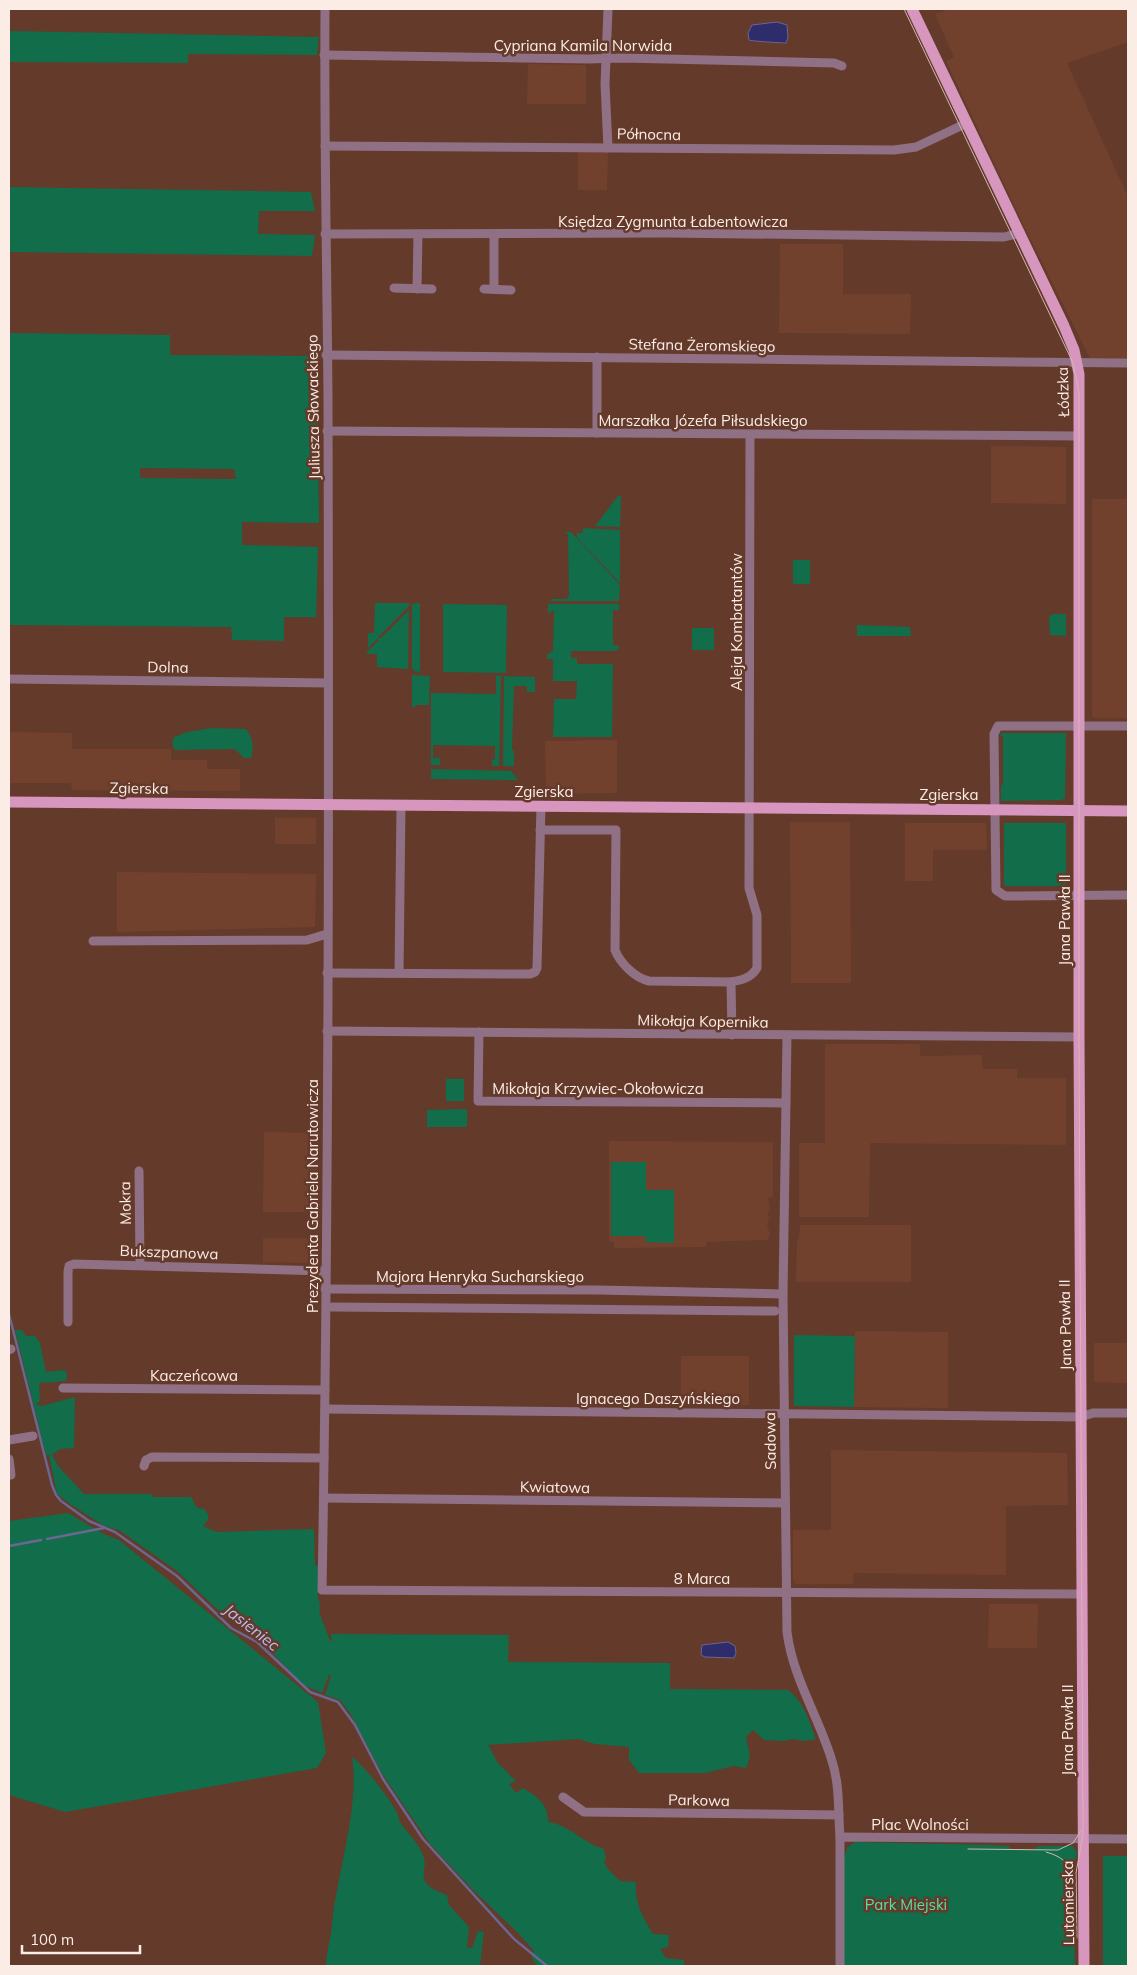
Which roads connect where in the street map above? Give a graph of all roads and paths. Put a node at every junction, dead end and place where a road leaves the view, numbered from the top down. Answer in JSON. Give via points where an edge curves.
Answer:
{"nodes":[{"id":1,"x":325,"y":9,"type":"edge"},
{"id":2,"x":608,"y":9,"type":"edge"},
{"id":3,"x":912,"y":9,"type":"edge"},
{"id":4,"x":324,"y":55,"type":"junction"},
{"id":5,"x":606,"y":59,"type":"junction"},
{"id":6,"x":842,"y":66,"type":"dead end"},
{"id":7,"x":967,"y":123,"type":"junction"},
{"id":8,"x":325,"y":146,"type":"junction"},
{"id":9,"x":608,"y":148,"type":"junction"},
{"id":10,"x":1020,"y":233,"type":"junction"},
{"id":11,"x":325,"y":234,"type":"junction"},
{"id":12,"x":418,"y":234,"type":"junction"},
{"id":13,"x":494,"y":234,"type":"junction"},
{"id":14,"x":394,"y":288,"type":"dead end"},
{"id":15,"x":417,"y":289,"type":"junction"},
{"id":16,"x":432,"y":289,"type":"dead end"},
{"id":17,"x":484,"y":289,"type":"dead end"},
{"id":18,"x":494,"y":289,"type":"junction"},
{"id":19,"x":511,"y":290,"type":"dead end"},
{"id":20,"x":326,"y":355,"type":"junction"},
{"id":21,"x":597,"y":357,"type":"junction"},
{"id":22,"x":1077,"y":363,"type":"junction"},
{"id":23,"x":1128,"y":363,"type":"edge"},
{"id":24,"x":328,"y":432,"type":"junction"},
{"id":25,"x":598,"y":433,"type":"junction"},
{"id":26,"x":750,"y":435,"type":"junction"},
{"id":27,"x":1079,"y":436,"type":"junction"},
{"id":28,"x":9,"y":679,"type":"edge"},
{"id":29,"x":327,"y":683,"type":"junction"},
{"id":30,"x":1079,"y":726,"type":"junction"},
{"id":31,"x":1128,"y":726,"type":"edge"},
{"id":32,"x":9,"y":802,"type":"edge"},
{"id":33,"x":327,"y":805,"type":"junction"},
{"id":34,"x":401,"y":805,"type":"junction"},
{"id":35,"x":541,"y":806,"type":"junction"},
{"id":36,"x":749,"y":808,"type":"junction"},
{"id":37,"x":995,"y":810,"type":"junction"},
{"id":38,"x":1079,"y":811,"type":"junction"},
{"id":39,"x":1128,"y":811,"type":"edge"},
{"id":40,"x":540,"y":830,"type":"junction"},
{"id":41,"x":1128,"y":895,"type":"edge"},
{"id":42,"x":1078,"y":896,"type":"junction"},
{"id":43,"x":327,"y":934,"type":"junction"},
{"id":44,"x":93,"y":941,"type":"dead end"},
{"id":45,"x":327,"y":973,"type":"junction"},
{"id":46,"x":399,"y":974,"type":"junction"},
{"id":47,"x":732,"y":982,"type":"junction"},
{"id":48,"x":327,"y":1031,"type":"junction"},
{"id":49,"x":479,"y":1032,"type":"junction"},
{"id":50,"x":732,"y":1035,"type":"junction"},
{"id":51,"x":787,"y":1035,"type":"junction"},
{"id":52,"x":1079,"y":1037,"type":"junction"},
{"id":53,"x":786,"y":1103,"type":"junction"},
{"id":54,"x":138,"y":1171,"type":"dead end"},
{"id":55,"x":140,"y":1265,"type":"junction"},
{"id":56,"x":325,"y":1271,"type":"junction"},
{"id":57,"x":325,"y":1289,"type":"junction"},
{"id":58,"x":362,"y":1289,"type":"junction"},
{"id":59,"x":598,"y":1290,"type":"junction"},
{"id":60,"x":783,"y":1294,"type":"junction"},
{"id":61,"x":332,"y":1307,"type":"dead end"},
{"id":62,"x":362,"y":1307,"type":"junction"},
{"id":63,"x":598,"y":1309,"type":"junction"},
{"id":64,"x":775,"y":1311,"type":"dead end"},
{"id":65,"x":68,"y":1322,"type":"dead end"},
{"id":66,"x":63,"y":1388,"type":"dead end"},
{"id":67,"x":326,"y":1390,"type":"junction"},
{"id":68,"x":325,"y":1409,"type":"junction"},
{"id":69,"x":784,"y":1412,"type":"junction"},
{"id":70,"x":1128,"y":1414,"type":"edge"},
{"id":71,"x":1081,"y":1417,"type":"junction"},
{"id":72,"x":33,"y":1436,"type":"dead end"},
{"id":73,"x":9,"y":1440,"type":"edge"},
{"id":74,"x":9,"y":1458,"type":"edge"},
{"id":75,"x":324,"y":1458,"type":"junction"},
{"id":76,"x":144,"y":1466,"type":"dead end"},
{"id":77,"x":11,"y":1475,"type":"dead end"},
{"id":78,"x":324,"y":1498,"type":"junction"},
{"id":79,"x":785,"y":1503,"type":"junction"},
{"id":80,"x":322,"y":1590,"type":"joint"},
{"id":81,"x":786,"y":1592,"type":"junction"},
{"id":82,"x":1081,"y":1594,"type":"junction"},
{"id":83,"x":563,"y":1797,"type":"dead end"},
{"id":84,"x":839,"y":1815,"type":"junction"},
{"id":85,"x":840,"y":1837,"type":"junction"},
{"id":86,"x":1083,"y":1839,"type":"junction"},
{"id":87,"x":1128,"y":1839,"type":"edge"},
{"id":88,"x":840,"y":1966,"type":"edge"},
{"id":89,"x":1084,"y":1966,"type":"edge"}],
"edges":[{"from":1,"to":4,"type":"street","name":"Juliusza Słowackiego"},
{"from":2,"to":5,"type":"street"},
{"from":3,"to":7,"type":"main road","name":"Łódzka"},
{"from":4,"to":5,"type":"street","name":"Cypriana Kamila Norwida"},
{"from":4,"to":8,"type":"street","name":"Juliusza Słowackiego"},
{"from":5,"to":6,"type":"street","name":"Cypriana Kamila Norwida"},
{"from":5,"to":9,"type":"street","via":[[604,84]]},
{"from":7,"to":9,"type":"street","name":"Północna","via":[[916,147],[894,150]]},
{"from":7,"to":10,"type":"main road","name":"Łódzka"},
{"from":8,"to":9,"type":"street","name":"Północna"},
{"from":8,"to":11,"type":"street","name":"Juliusza Słowackiego"},
{"from":10,"to":13,"type":"street","name":"Księdza Zygmunta Łabentowicza","via":[[1004,238]]},
{"from":10,"to":22,"type":"main road","name":"Łódzka","via":[[1064,326]]},
{"from":11,"to":12,"type":"street","name":"Księdza Zygmunta Łabentowicza"},
{"from":11,"to":20,"type":"street","name":"Juliusza Słowackiego"},
{"from":12,"to":13,"type":"street","name":"Księdza Zygmunta Łabentowicza"},
{"from":12,"to":15,"type":"street"},
{"from":13,"to":18,"type":"street"},
{"from":14,"to":15,"type":"street"},
{"from":15,"to":16,"type":"street"},
{"from":17,"to":18,"type":"street"},
{"from":18,"to":19,"type":"street"},
{"from":20,"to":21,"type":"street","name":"Stefana Żeromskiego"},
{"from":20,"to":24,"type":"street","name":"Juliusza Słowackiego"},
{"from":21,"to":22,"type":"street","name":"Stefana Żeromskiego"},
{"from":21,"to":25,"type":"street"},
{"from":22,"to":23,"type":"street","name":"Stefana Żeromskiego"},
{"from":22,"to":27,"type":"main road","name":"Łódzka"},
{"from":24,"to":25,"type":"street","name":"Marszałka Józefa Piłsudskiego"},
{"from":24,"to":29,"type":"street","name":"Juliusza Słowackiego"},
{"from":25,"to":26,"type":"street","name":"Marszałka Józefa Piłsudskiego"},
{"from":26,"to":27,"type":"street","name":"Marszałka Józefa Piłsudskiego"},
{"from":26,"to":36,"type":"street","name":"Aleja Kombatantów"},
{"from":27,"to":30,"type":"main road","name":"Łódzka"},
{"from":28,"to":29,"type":"street","name":"Dolna"},
{"from":29,"to":33,"type":"street","name":"Juliusza Słowackiego"},
{"from":30,"to":31,"type":"street"},
{"from":30,"to":37,"type":"street","via":[[998,726],[994,734]]},
{"from":30,"to":38,"type":"main road","name":"Łódzka"},
{"from":32,"to":33,"type":"main road","name":"Zgierska"},
{"from":33,"to":34,"type":"main road","name":"Zgierska"},
{"from":33,"to":43,"type":"street","name":"Prezydenta Gabriela Narutowicza"},
{"from":34,"to":35,"type":"main road","name":"Zgierska"},
{"from":34,"to":46,"type":"street"},
{"from":35,"to":36,"type":"main road","name":"Zgierska"},
{"from":35,"to":40,"type":"street"},
{"from":36,"to":37,"type":"main road","name":"Zgierska"},
{"from":36,"to":47,"type":"street","name":"Aleja Kombatantów","via":[[749,888],[757,915],[757,968],[746,979]]},
{"from":37,"to":38,"type":"main road","name":"Zgierska"},
{"from":37,"to":42,"type":"street","via":[[996,890],[1005,896]]},
{"from":38,"to":39,"type":"main road","name":"Zgierska"},
{"from":38,"to":42,"type":"main road","name":"Jana Pawła II"},
{"from":40,"to":46,"type":"street","via":[[535,972]]},
{"from":40,"to":47,"type":"street","via":[[616,830],[615,950],[639,978],[649,981]]},
{"from":41,"to":42,"type":"street"},
{"from":42,"to":52,"type":"main road","name":"Jana Pawła II"},
{"from":43,"to":44,"type":"street","via":[[307,940]]},
{"from":43,"to":45,"type":"street","name":"Prezydenta Gabriela Narutowicza"},
{"from":45,"to":46,"type":"street"},
{"from":45,"to":48,"type":"street","name":"Prezydenta Gabriela Narutowicza"},
{"from":47,"to":50,"type":"street"},
{"from":48,"to":49,"type":"street","name":"Mikołaja Kopernika"},
{"from":48,"to":56,"type":"street","name":"Prezydenta Gabriela Narutowicza"},
{"from":49,"to":50,"type":"street","name":"Mikołaja Kopernika"},
{"from":49,"to":53,"type":"street","name":"Mikołaja Krzywiec-Okołowicza","via":[[478,1101]]},
{"from":50,"to":51,"type":"street","name":"Mikołaja Kopernika"},
{"from":51,"to":52,"type":"street","name":"Mikołaja Kopernika"},
{"from":51,"to":53,"type":"street","name":"Sadowa"},
{"from":52,"to":71,"type":"main road","name":"Jana Pawła II"},
{"from":53,"to":60,"type":"street","name":"Sadowa"},
{"from":54,"to":55,"type":"street","name":"Mokra"},
{"from":55,"to":56,"type":"street","name":"Bukszpanowa"},
{"from":55,"to":65,"type":"street","name":"Bukszpanowa","via":[[69,1266]]},
{"from":56,"to":57,"type":"street","name":"Prezydenta Gabriela Narutowicza"},
{"from":57,"to":58,"type":"street","name":"Majora Henryka Sucharskiego"},
{"from":57,"to":67,"type":"street","name":"Prezydenta Gabriela Narutowicza"},
{"from":58,"to":59,"type":"street","name":"Majora Henryka Sucharskiego"},
{"from":58,"to":62,"type":"street","name":"Majora Henryka Sucharskiego"},
{"from":59,"to":60,"type":"street","name":"Majora Henryka Sucharskiego"},
{"from":59,"to":63,"type":"street","name":"Majora Henryka Sucharskiego"},
{"from":60,"to":69,"type":"street","name":"Sadowa"},
{"from":61,"to":62,"type":"street","name":"Majora Henryka Sucharskiego"},
{"from":62,"to":63,"type":"street","name":"Majora Henryka Sucharskiego"},
{"from":63,"to":64,"type":"street","name":"Majora Henryka Sucharskiego"},
{"from":66,"to":67,"type":"street","name":"Kaczeńcowa"},
{"from":67,"to":68,"type":"street","name":"Prezydenta Gabriela Narutowicza"},
{"from":68,"to":69,"type":"street","name":"Ignacego Daszyńskiego"},
{"from":68,"to":75,"type":"street","name":"Prezydenta Gabriela Narutowicza"},
{"from":69,"to":71,"type":"street","name":"Ignacego Daszyńskiego"},
{"from":69,"to":79,"type":"street","name":"Sadowa"},
{"from":70,"to":71,"type":"street","name":"Ignacego Daszyńskiego","via":[[1093,1413]]},
{"from":71,"to":82,"type":"main road","name":"Jana Pawła II"},
{"from":72,"to":73,"type":"street"},
{"from":74,"to":77,"type":"street"},
{"from":75,"to":76,"type":"street","via":[[152,1457]]},
{"from":75,"to":78,"type":"street","name":"Prezydenta Gabriela Narutowicza"},
{"from":78,"to":79,"type":"street","name":"Kwiatowa"},
{"from":78,"to":80,"type":"street","name":"Prezydenta Gabriela Narutowicza"},
{"from":79,"to":81,"type":"street","name":"Sadowa"},
{"from":80,"to":81,"type":"street","name":"8 Marca"},
{"from":81,"to":82,"type":"street","name":"8 Marca"},
{"from":81,"to":84,"type":"street","name":"Sadowa","via":[[792,1661],[832,1761],[838,1787]]},
{"from":82,"to":86,"type":"main road","name":"Jana Pawła II"},
{"from":83,"to":84,"type":"street","name":"Parkowa","via":[[584,1812]]},
{"from":84,"to":85,"type":"street","name":"Sadowa"},
{"from":85,"to":86,"type":"street","name":"Plac Wolności"},
{"from":85,"to":88,"type":"street"},
{"from":86,"to":87,"type":"street","name":"Plac Wolności"},
{"from":86,"to":89,"type":"main road","name":"Lutomierska"}]}
